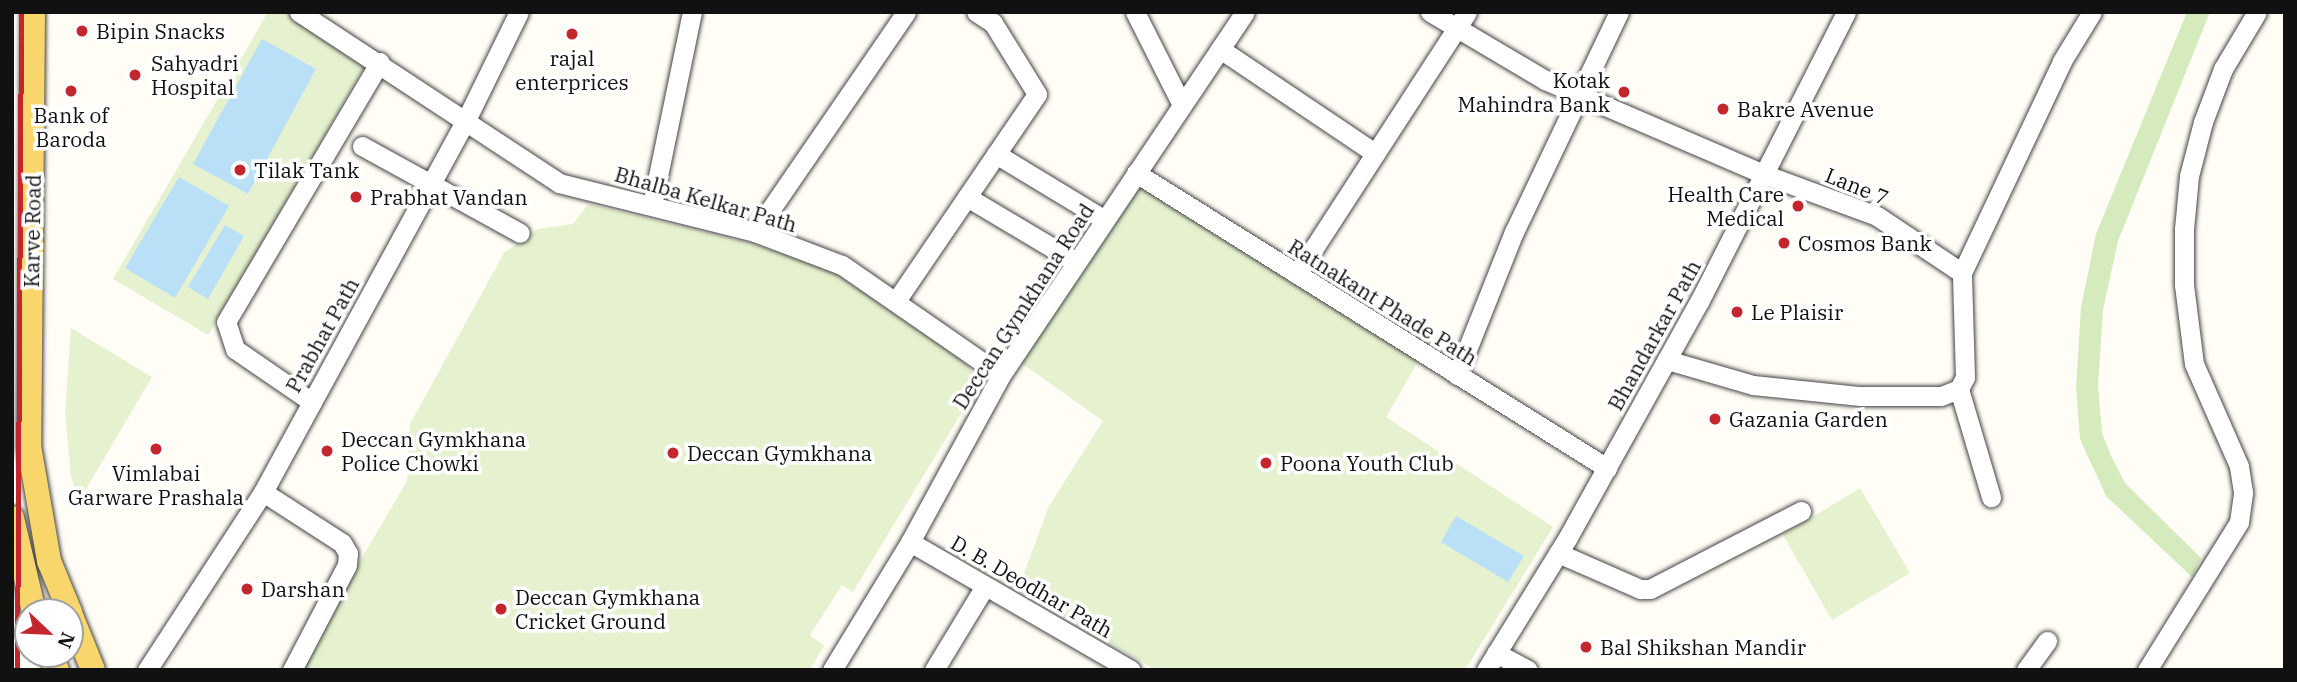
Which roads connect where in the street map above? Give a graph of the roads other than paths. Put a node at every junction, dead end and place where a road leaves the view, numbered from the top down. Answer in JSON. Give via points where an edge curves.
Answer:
{"nodes":[{"id":1,"x":33,"y":12,"type":"edge"},
{"id":2,"x":299,"y":12,"type":"edge"},
{"id":3,"x":519,"y":12,"type":"edge"},
{"id":4,"x":692,"y":12,"type":"edge"},
{"id":5,"x":906,"y":12,"type":"edge"},
{"id":6,"x":976,"y":12,"type":"edge"},
{"id":7,"x":1135,"y":12,"type":"edge"},
{"id":8,"x":1245,"y":12,"type":"edge"},
{"id":9,"x":1430,"y":12,"type":"edge"},
{"id":10,"x":1619,"y":12,"type":"edge"},
{"id":11,"x":1846,"y":12,"type":"edge"},
{"id":12,"x":2092,"y":12,"type":"edge"},
{"id":13,"x":2257,"y":12,"type":"edge"},
{"id":14,"x":1461,"y":20,"type":"edge"},
{"id":15,"x":1220,"y":49,"type":"junction"},
{"id":16,"x":380,"y":62,"type":"junction"},
{"id":17,"x":1581,"y":92,"type":"junction"},
{"id":18,"x":1182,"y":105,"type":"junction"},
{"id":19,"x":466,"y":120,"type":"junction"},
{"id":20,"x":362,"y":146,"type":"dead end"},
{"id":21,"x":1376,"y":153,"type":"junction"},
{"id":22,"x":996,"y":154,"type":"junction"},
{"id":23,"x":1136,"y":173,"type":"junction"},
{"id":24,"x":1766,"y":175,"type":"junction"},
{"id":25,"x":430,"y":185,"type":"junction"},
{"id":26,"x":967,"y":197,"type":"junction"},
{"id":27,"x":652,"y":205,"type":"junction"},
{"id":28,"x":1105,"y":220,"type":"junction"},
{"id":29,"x":755,"y":232,"type":"junction"},
{"id":30,"x":520,"y":233,"type":"dead end"},
{"id":31,"x":1076,"y":262,"type":"junction"},
{"id":32,"x":1962,"y":273,"type":"junction"},
{"id":33,"x":1297,"y":274,"type":"junction"},
{"id":34,"x":896,"y":301,"type":"junction"},
{"id":35,"x":1667,"y":360,"type":"junction"},
{"id":36,"x":1001,"y":375,"type":"junction"},
{"id":37,"x":1457,"y":375,"type":"junction"},
{"id":38,"x":21,"y":379,"type":"edge"},
{"id":39,"x":1959,"y":389,"type":"junction"},
{"id":40,"x":312,"y":402,"type":"junction"},
{"id":41,"x":1607,"y":468,"type":"junction"},
{"id":42,"x":263,"y":492,"type":"junction"},
{"id":43,"x":1991,"y":497,"type":"dead end"},
{"id":44,"x":1801,"y":511,"type":"dead end"},
{"id":45,"x":12,"y":519,"type":"edge"},
{"id":46,"x":910,"y":542,"type":"junction"},
{"id":47,"x":1559,"y":553,"type":"junction"},
{"id":48,"x":985,"y":586,"type":"junction"},
{"id":49,"x":31,"y":598,"type":"edge"},
{"id":50,"x":64,"y":598,"type":"edge"},
{"id":51,"x":2047,"y":641,"type":"dead end"},
{"id":52,"x":84,"y":647,"type":"edge"},
{"id":53,"x":1496,"y":653,"type":"junction"},
{"id":54,"x":1128,"y":669,"type":"edge"},
{"id":55,"x":93,"y":670,"type":"edge"},
{"id":56,"x":147,"y":670,"type":"edge"},
{"id":57,"x":292,"y":670,"type":"edge"},
{"id":58,"x":832,"y":670,"type":"edge"},
{"id":59,"x":934,"y":670,"type":"edge"},
{"id":60,"x":1486,"y":670,"type":"edge"},
{"id":61,"x":1528,"y":670,"type":"edge"},
{"id":62,"x":2026,"y":670,"type":"edge"},
{"id":63,"x":2147,"y":670,"type":"edge"}],
"edges":[{"from":1,"to":38,"type":"main road","name":"Karve Road","via":[[35,124]]},
{"from":2,"to":16,"type":"street","name":"Bhalba Kelkar Path"},
{"from":3,"to":19,"type":"street","name":"Prabhat Path"},
{"from":4,"to":27,"type":"street"},
{"from":5,"to":29,"type":"street"},
{"from":6,"to":22,"type":"street","via":[[993,23],[1037,94]]},
{"from":7,"to":18,"type":"street"},
{"from":8,"to":15,"type":"street","name":"Deccan Gymkhana Road"},
{"from":9,"to":14,"type":"street","name":"Lane 7"},
{"from":10,"to":17,"type":"street"},
{"from":11,"to":24,"type":"street","name":"Bhandarkar Path"},
{"from":12,"to":32,"type":"street","via":[[2062,61]]},
{"from":13,"to":63,"type":"street","via":[[2223,69],[2203,122],[2189,176],[2185,229],[2185,285],[2194,364],[2239,466],[2243,492],[2239,522]]},
{"from":14,"to":17,"type":"street","name":"Lane 7","via":[[1545,80]]},
{"from":14,"to":21,"type":"street"},
{"from":15,"to":18,"type":"street","name":"Deccan Gymkhana Road"},
{"from":15,"to":21,"type":"street"},
{"from":16,"to":19,"type":"street","name":"Bhalba Kelkar Path"},
{"from":16,"to":40,"type":"street","via":[[226,322],[235,349]]},
{"from":17,"to":24,"type":"street","name":"Lane 7"},
{"from":17,"to":37,"type":"street","via":[[1514,232]]},
{"from":18,"to":23,"type":"street","name":"Deccan Gymkhana Road"},
{"from":19,"to":25,"type":"street","name":"Prabhat Path"},
{"from":19,"to":27,"type":"street","name":"Bhalba Kelkar Path","via":[[559,183]]},
{"from":20,"to":25,"type":"street"},
{"from":21,"to":33,"type":"street"},
{"from":22,"to":26,"type":"street"},
{"from":22,"to":28,"type":"street"},
{"from":23,"to":28,"type":"street","name":"Deccan Gymkhana Road"},
{"from":23,"to":33,"type":"street","name":"Ratnakant Phade Path"},
{"from":24,"to":32,"type":"street","name":"Lane 7","via":[[1877,216]]},
{"from":24,"to":35,"type":"street","name":"Bhandarkar Path"},
{"from":25,"to":30,"type":"street"},
{"from":25,"to":40,"type":"street","name":"Prabhat Path"},
{"from":26,"to":31,"type":"street"},
{"from":26,"to":34,"type":"street"},
{"from":27,"to":29,"type":"street","name":"Bhalba Kelkar Path"},
{"from":28,"to":31,"type":"street","name":"Deccan Gymkhana Road"},
{"from":29,"to":34,"type":"street","name":"Bhalba Kelkar Path","via":[[842,265]]},
{"from":31,"to":36,"type":"street","name":"Deccan Gymkhana Road"},
{"from":32,"to":39,"type":"street","via":[[1965,377]]},
{"from":33,"to":37,"type":"street","name":"Ratnakant Phade Path"},
{"from":34,"to":36,"type":"street","name":"Bhalba Kelkar Path"},
{"from":35,"to":39,"type":"street","via":[[1753,385],[1833,393],[1941,396]]},
{"from":35,"to":41,"type":"street","name":"Bhandarkar Path"},
{"from":36,"to":46,"type":"street","name":"Deccan Gymkhana Road"},
{"from":37,"to":41,"type":"street","name":"Ratnakant Phade Path"},
{"from":38,"to":50,"type":"main road","name":"Karve Road","via":[[36,502],[49,561]]},
{"from":39,"to":43,"type":"street"},
{"from":40,"to":42,"type":"street","name":"Prabhat Path"},
{"from":41,"to":47,"type":"street","name":"Bhandarkar Path"},
{"from":42,"to":56,"type":"street","name":"Prabhat Path"},
{"from":42,"to":57,"type":"street","via":[[342,543],[348,553],[347,565]]},
{"from":44,"to":47,"type":"street","via":[[1650,589],[1640,589]]},
{"from":45,"to":49,"type":"main road"},
{"from":46,"to":48,"type":"street","name":"D. B. Deodhar Path"},
{"from":46,"to":58,"type":"street","name":"Deccan Gymkhana Road"},
{"from":47,"to":53,"type":"street","name":"Bhandarkar Path"},
{"from":48,"to":54,"type":"street","name":"D. B. Deodhar Path"},
{"from":48,"to":59,"type":"street"},
{"from":51,"to":62,"type":"street"},
{"from":52,"to":55,"type":"main road","name":"Karve Road"},
{"from":53,"to":60,"type":"street","name":"Bhandarkar Path"},
{"from":53,"to":61,"type":"street"}]}
